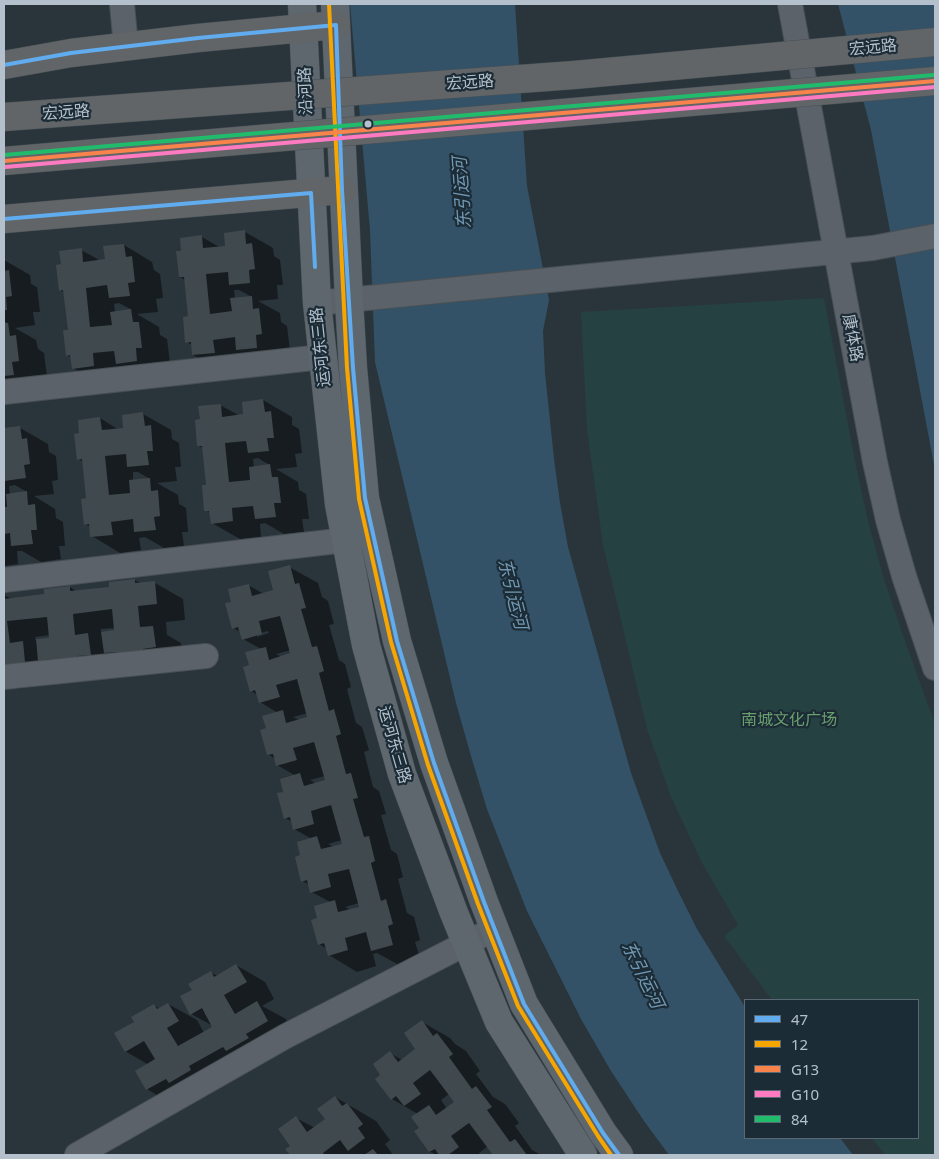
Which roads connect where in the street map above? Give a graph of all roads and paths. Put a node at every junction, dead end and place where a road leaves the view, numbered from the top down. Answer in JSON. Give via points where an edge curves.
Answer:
{"nodes":[{"id":1,"x":122,"y":4,"type":"edge"},
{"id":2,"x":790,"y":4,"type":"edge"},
{"id":3,"x":335,"y":15,"type":"edge"},
{"id":4,"x":303,"y":16,"type":"edge"},
{"id":5,"x":935,"y":42,"type":"edge"},
{"id":6,"x":126,"y":46,"type":"junction"},
{"id":7,"x":4,"y":65,"type":"edge"},
{"id":8,"x":935,"y":81,"type":"edge"},
{"id":9,"x":4,"y":117,"type":"edge"},
{"id":10,"x":4,"y":161,"type":"edge"},
{"id":11,"x":342,"y":190,"type":"junction"},
{"id":12,"x":311,"y":193,"type":"junction"},
{"id":13,"x":4,"y":219,"type":"edge"},
{"id":14,"x":935,"y":236,"type":"edge"},
{"id":15,"x":836,"y":252,"type":"junction"},
{"id":16,"x":355,"y":297,"type":"junction"},
{"id":17,"x":316,"y":300,"type":"junction"},
{"id":18,"x":322,"y":357,"type":"junction"},
{"id":19,"x":4,"y":392,"type":"edge"},
{"id":20,"x":346,"y":540,"type":"junction"},
{"id":21,"x":4,"y":580,"type":"edge"},
{"id":22,"x":206,"y":656,"type":"dead end"},
{"id":23,"x":935,"y":668,"type":"edge"},
{"id":24,"x":4,"y":677,"type":"edge"},
{"id":25,"x":494,"y":929,"type":"junction"},
{"id":26,"x":466,"y":943,"type":"junction"},
{"id":27,"x":77,"y":1155,"type":"edge"},
{"id":28,"x":583,"y":1155,"type":"edge"},
{"id":29,"x":619,"y":1155,"type":"edge"}],
"edges":[{"from":1,"to":6,"type":"street"},
{"from":2,"to":15,"type":"street","name":"康体路"},
{"from":3,"to":4,"type":"highway"},
{"from":3,"to":11,"type":"street","name":"沿河路"},
{"from":4,"to":6,"type":"highway"},
{"from":4,"to":12,"type":"street","name":"沿河路"},
{"from":5,"to":9,"type":"highway","name":"宏远路","bridge":true,"via":[[574,75]]},
{"from":6,"to":7,"type":"highway"},
{"from":8,"to":10,"type":"highway","bridge":true},
{"from":11,"to":12,"type":"highway"},
{"from":11,"to":16,"type":"street","name":"沿河路"},
{"from":12,"to":13,"type":"highway"},
{"from":12,"to":17,"type":"street","name":"沿河路"},
{"from":14,"to":15,"type":"street"},
{"from":15,"to":16,"type":"street"},
{"from":15,"to":23,"type":"street","name":"康体路","via":[[888,520]]},
{"from":16,"to":17,"type":"street"},
{"from":16,"to":25,"type":"street","name":"运河东三路","via":[[353,368],[366,498],[397,641],[434,763]]},
{"from":17,"to":18,"type":"street","name":"运河东三路"},
{"from":18,"to":19,"type":"street"},
{"from":18,"to":20,"type":"street","name":"运河东三路"},
{"from":20,"to":21,"type":"street"},
{"from":20,"to":26,"type":"street","name":"运河东三路","via":[[366,645],[402,774]]},
{"from":22,"to":24,"type":"street"},
{"from":25,"to":26,"type":"street"},
{"from":25,"to":29,"type":"street","name":"运河东三路","via":[[524,1004]]},
{"from":26,"to":27,"type":"street","via":[[286,1036]]},
{"from":26,"to":28,"type":"street","name":"运河东三路","via":[[499,1022]]}]}
